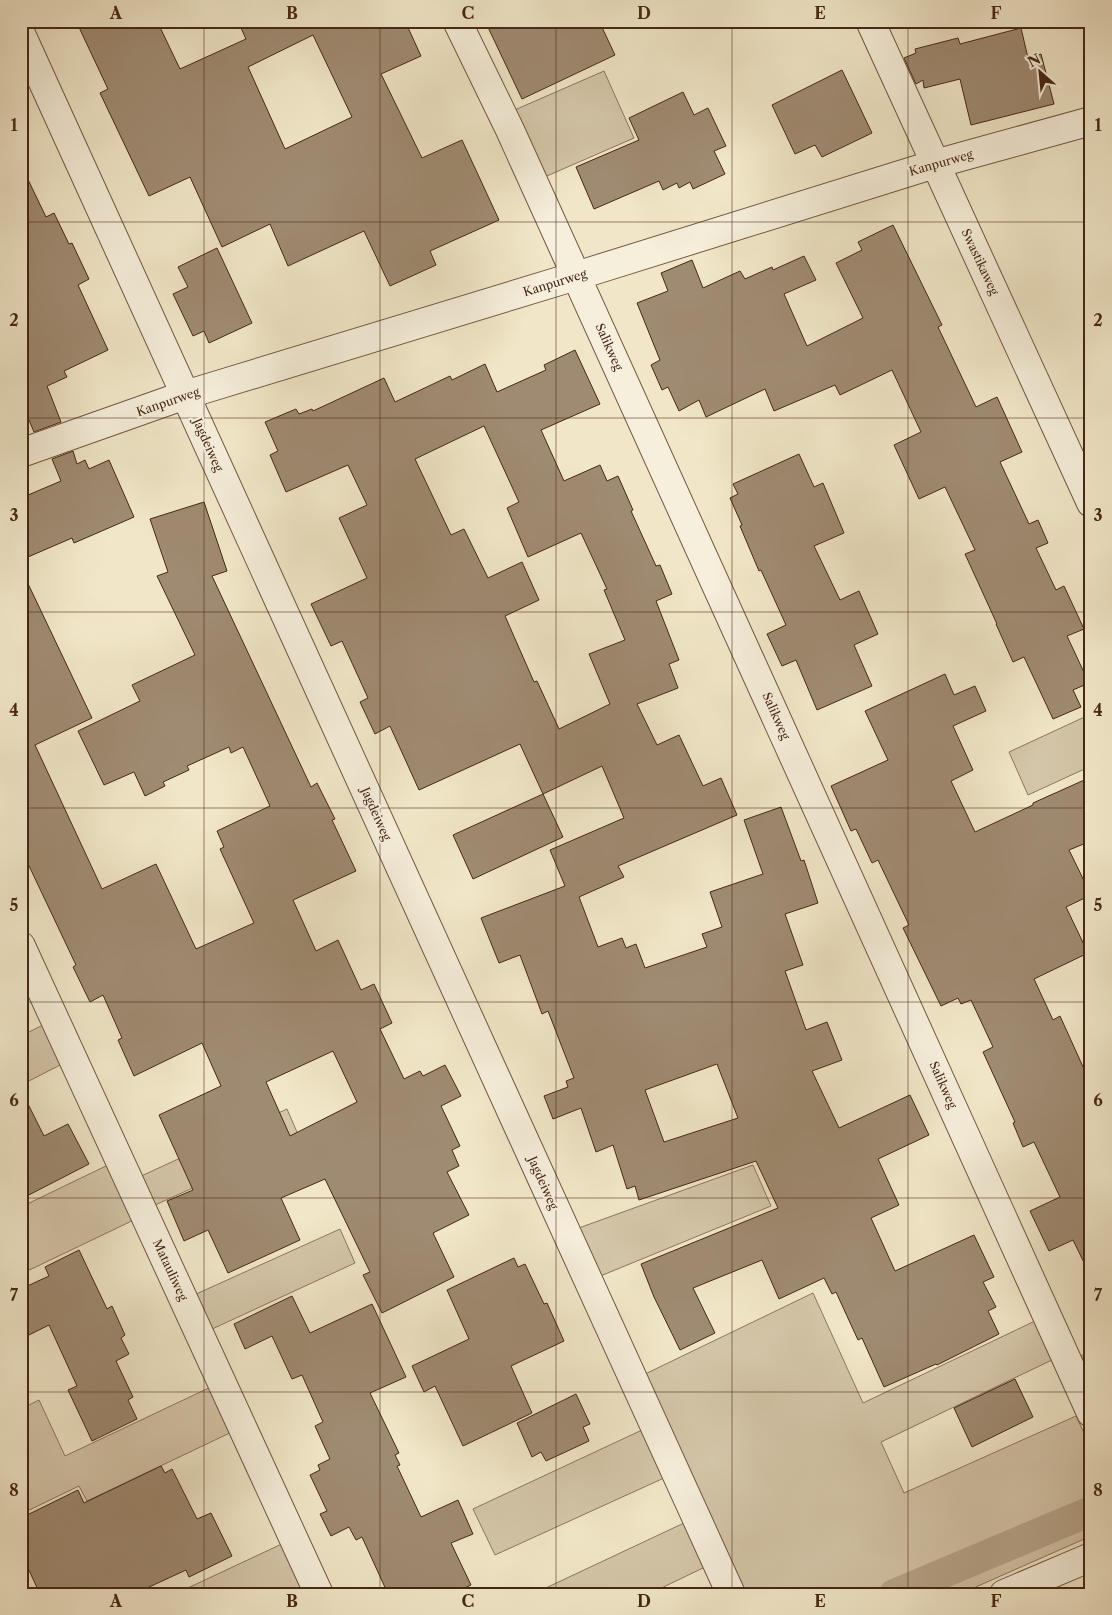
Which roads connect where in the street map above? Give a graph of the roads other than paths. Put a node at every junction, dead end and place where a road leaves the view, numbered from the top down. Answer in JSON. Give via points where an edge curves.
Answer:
{"nodes":[{"id":1,"x":458,"y":21,"type":"edge"},
{"id":2,"x":870,"y":21,"type":"edge"},
{"id":3,"x":21,"y":34,"type":"edge"},
{"id":4,"x":1091,"y":121,"type":"edge"},
{"id":5,"x":935,"y":164,"type":"junction"},
{"id":6,"x":576,"y":276,"type":"junction"},
{"id":7,"x":185,"y":395,"type":"junction"},
{"id":8,"x":21,"y":453,"type":"edge"},
{"id":9,"x":1091,"y":502,"type":"edge"},
{"id":10,"x":21,"y":946,"type":"edge"},
{"id":11,"x":1091,"y":1413,"type":"edge"},
{"id":12,"x":1091,"y":1557,"type":"edge"},
{"id":13,"x":319,"y":1594,"type":"edge"},
{"id":14,"x":731,"y":1594,"type":"edge"},
{"id":15,"x":1004,"y":1594,"type":"edge"}],
"edges":[{"from":1,"to":6,"type":"street","name":"Salikweg"},
{"from":2,"to":5,"type":"street","name":"Swastikaweg"},
{"from":3,"to":7,"type":"street","name":"Jagdeiweg"},
{"from":4,"to":5,"type":"street","name":"Kanpurweg"},
{"from":5,"to":6,"type":"street","name":"Kanpurweg"},
{"from":5,"to":9,"type":"street","name":"Swastikaweg"},
{"from":6,"to":7,"type":"street","name":"Kanpurweg"},
{"from":6,"to":11,"type":"street","name":"Salikweg"},
{"from":7,"to":8,"type":"street","name":"Kanpurweg"},
{"from":7,"to":14,"type":"street","name":"Jagdeiweg"},
{"from":10,"to":13,"type":"street","name":"Matauliweg"},
{"from":12,"to":15,"type":"street"}]}
